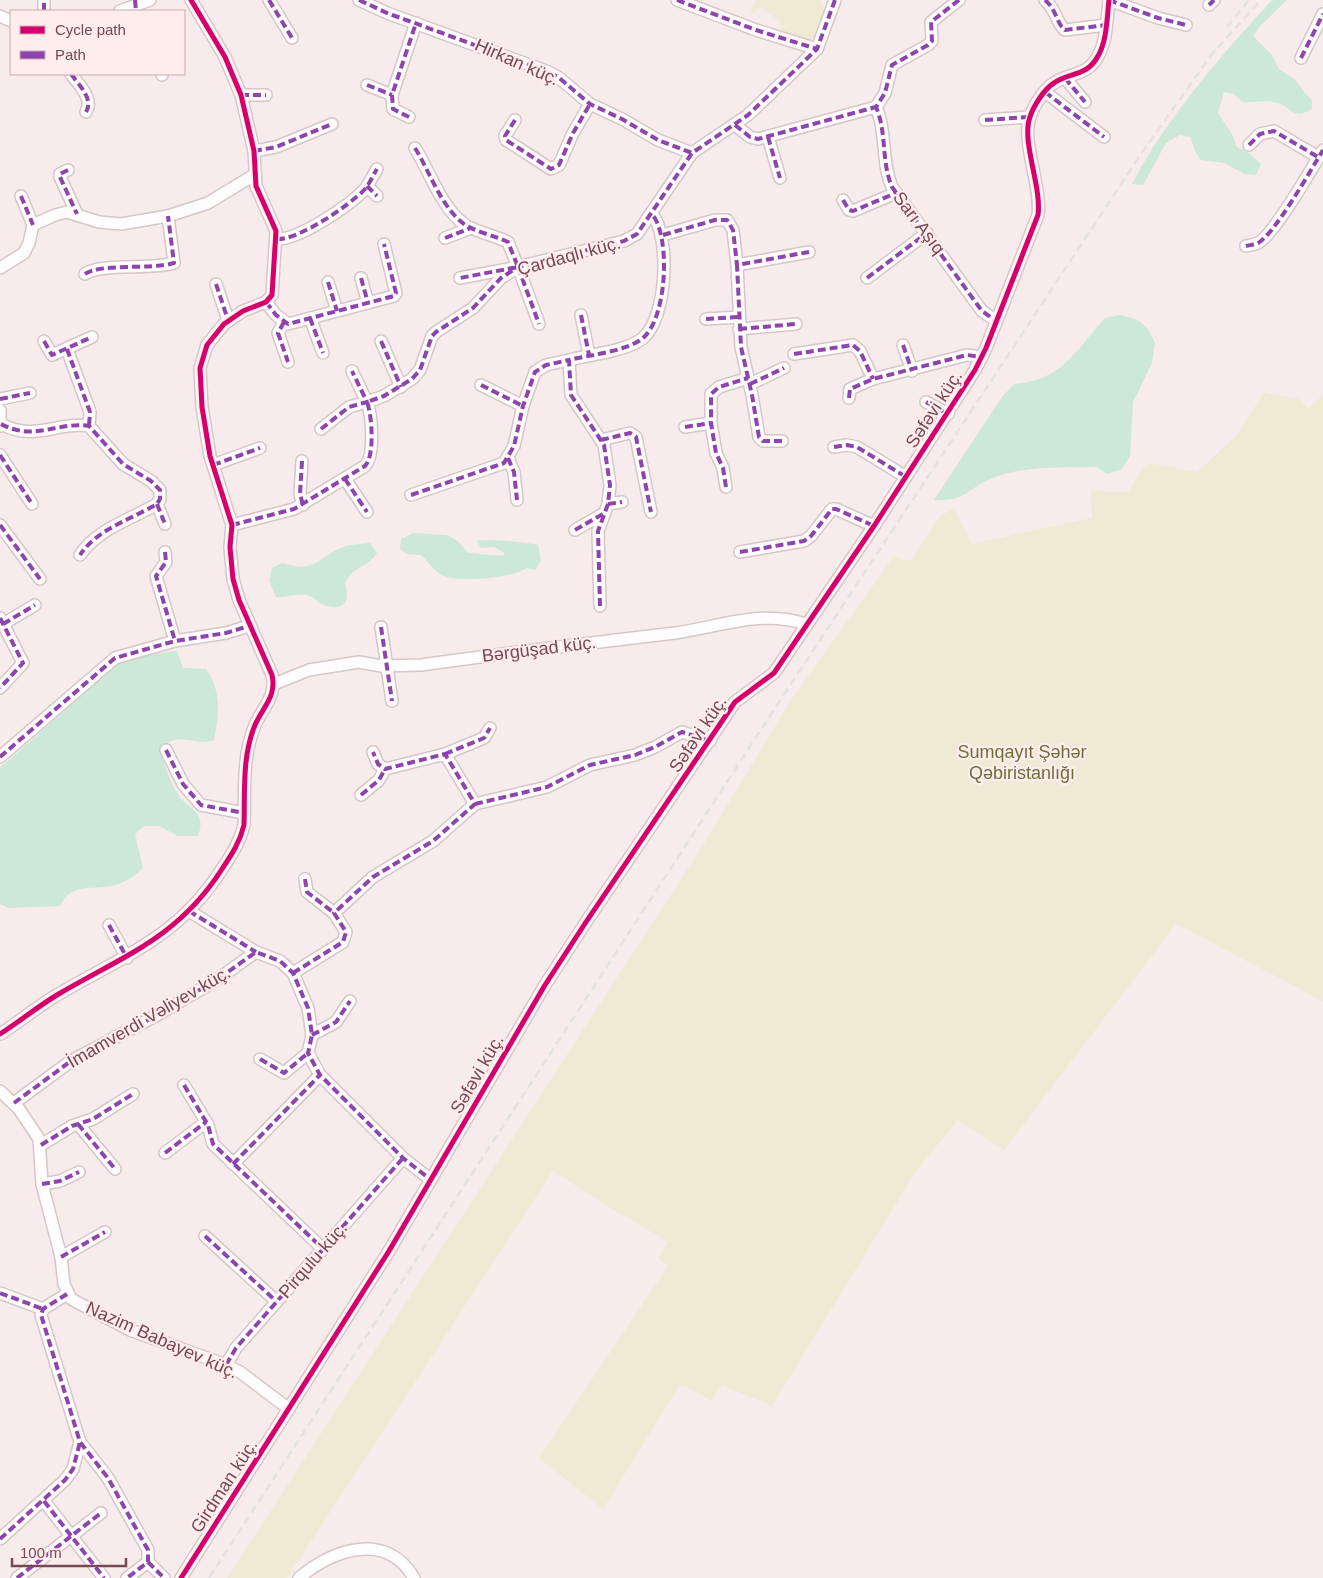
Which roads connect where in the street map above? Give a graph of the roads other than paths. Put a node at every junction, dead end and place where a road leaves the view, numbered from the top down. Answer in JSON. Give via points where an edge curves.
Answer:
{"nodes":[{"id":1,"x":150,"y":0,"type":"edge"},
{"id":2,"x":191,"y":0,"type":"edge"},
{"id":3,"x":269,"y":0,"type":"edge"},
{"id":4,"x":359,"y":0,"type":"edge"},
{"id":5,"x":677,"y":0,"type":"edge"},
{"id":6,"x":835,"y":0,"type":"edge"},
{"id":7,"x":959,"y":0,"type":"edge"},
{"id":8,"x":1045,"y":0,"type":"edge"},
{"id":9,"x":1109,"y":0,"type":"edge"},
{"id":10,"x":135,"y":6,"type":"edge"},
{"id":11,"x":123,"y":10,"type":"edge"},
{"id":12,"x":1323,"y":14,"type":"edge"},
{"id":13,"x":416,"y":23,"type":"junction"},
{"id":14,"x":1106,"y":24,"type":"junction"},
{"id":15,"x":1186,"y":25,"type":"dead end"},
{"id":16,"x":292,"y":38,"type":"dead end"},
{"id":17,"x":817,"y":49,"type":"junction"},
{"id":18,"x":1301,"y":58,"type":"dead end"},
{"id":19,"x":72,"y":75,"type":"edge"},
{"id":20,"x":1065,"y":78,"type":"junction"},
{"id":21,"x":368,"y":86,"type":"dead end"},
{"id":22,"x":1045,"y":92,"type":"junction"},
{"id":23,"x":241,"y":95,"type":"junction"},
{"id":24,"x":266,"y":95,"type":"dead end"},
{"id":25,"x":392,"y":95,"type":"junction"},
{"id":26,"x":1085,"y":102,"type":"dead end"},
{"id":27,"x":590,"y":104,"type":"junction"},
{"id":28,"x":876,"y":107,"type":"junction"},
{"id":29,"x":86,"y":112,"type":"dead end"},
{"id":30,"x":409,"y":117,"type":"dead end"},
{"id":31,"x":1030,"y":117,"type":"junction"},
{"id":32,"x":515,"y":120,"type":"dead end"},
{"id":33,"x":985,"y":120,"type":"dead end"},
{"id":34,"x":332,"y":124,"type":"dead end"},
{"id":35,"x":735,"y":125,"type":"junction"},
{"id":36,"x":768,"y":137,"type":"junction"},
{"id":37,"x":1104,"y":137,"type":"dead end"},
{"id":38,"x":1249,"y":145,"type":"dead end"},
{"id":39,"x":415,"y":148,"type":"dead end"},
{"id":40,"x":254,"y":151,"type":"junction"},
{"id":41,"x":692,"y":153,"type":"junction"},
{"id":42,"x":1321,"y":153,"type":"edge"},
{"id":43,"x":377,"y":169,"type":"dead end"},
{"id":44,"x":68,"y":170,"type":"dead end"},
{"id":45,"x":254,"y":175,"type":"junction"},
{"id":46,"x":780,"y":178,"type":"dead end"},
{"id":47,"x":367,"y":186,"type":"junction"},
{"id":48,"x":896,"y":194,"type":"junction"},
{"id":49,"x":21,"y":196,"type":"dead end"},
{"id":50,"x":377,"y":196,"type":"dead end"},
{"id":51,"x":843,"y":200,"type":"dead end"},
{"id":52,"x":77,"y":214,"type":"junction"},
{"id":53,"x":652,"y":214,"type":"junction"},
{"id":54,"x":168,"y":216,"type":"junction"},
{"id":55,"x":33,"y":225,"type":"junction"},
{"id":56,"x":470,"y":228,"type":"junction"},
{"id":57,"x":927,"y":233,"type":"junction"},
{"id":58,"x":662,"y":235,"type":"junction"},
{"id":59,"x":445,"y":238,"type":"dead end"},
{"id":60,"x":277,"y":239,"type":"junction"},
{"id":61,"x":384,"y":244,"type":"dead end"},
{"id":62,"x":1246,"y":246,"type":"dead end"},
{"id":63,"x":809,"y":252,"type":"dead end"},
{"id":64,"x":737,"y":265,"type":"junction"},
{"id":65,"x":518,"y":267,"type":"junction"},
{"id":66,"x":0,"y":268,"type":"edge"},
{"id":67,"x":85,"y":274,"type":"dead end"},
{"id":68,"x":361,"y":278,"type":"dead end"},
{"id":69,"x":460,"y":278,"type":"dead end"},
{"id":70,"x":867,"y":278,"type":"dead end"},
{"id":71,"x":328,"y":282,"type":"dead end"},
{"id":72,"x":216,"y":284,"type":"dead end"},
{"id":73,"x":266,"y":302,"type":"junction"},
{"id":74,"x":368,"y":303,"type":"junction"},
{"id":75,"x":337,"y":311,"type":"junction"},
{"id":76,"x":581,"y":315,"type":"dead end"},
{"id":77,"x":310,"y":318,"type":"junction"},
{"id":78,"x":706,"y":318,"type":"dead end"},
{"id":79,"x":228,"y":320,"type":"junction"},
{"id":80,"x":995,"y":320,"type":"junction"},
{"id":81,"x":284,"y":322,"type":"junction"},
{"id":82,"x":739,"y":323,"type":"junction"},
{"id":83,"x":539,"y":324,"type":"dead end"},
{"id":84,"x":796,"y":324,"type":"dead end"},
{"id":85,"x":92,"y":337,"type":"dead end"},
{"id":86,"x":44,"y":341,"type":"dead end"},
{"id":87,"x":381,"y":341,"type":"dead end"},
{"id":88,"x":902,"y":344,"type":"dead end"},
{"id":89,"x":68,"y":349,"type":"junction"},
{"id":90,"x":323,"y":353,"type":"dead end"},
{"id":91,"x":794,"y":354,"type":"dead end"},
{"id":92,"x":589,"y":355,"type":"junction"},
{"id":93,"x":982,"y":356,"type":"junction"},
{"id":94,"x":569,"y":360,"type":"junction"},
{"id":95,"x":288,"y":362,"type":"dead end"},
{"id":96,"x":784,"y":368,"type":"dead end"},
{"id":97,"x":352,"y":371,"type":"dead end"},
{"id":98,"x":912,"y":371,"type":"junction"},
{"id":99,"x":873,"y":380,"type":"junction"},
{"id":100,"x":749,"y":381,"type":"junction"},
{"id":101,"x":481,"y":386,"type":"dead end"},
{"id":102,"x":401,"y":387,"type":"junction"},
{"id":103,"x":30,"y":393,"type":"dead end"},
{"id":104,"x":849,"y":398,"type":"dead end"},
{"id":105,"x":0,"y":399,"type":"edge"},
{"id":106,"x":367,"y":402,"type":"junction"},
{"id":107,"x":926,"y":402,"type":"dead end"},
{"id":108,"x":523,"y":406,"type":"junction"},
{"id":109,"x":0,"y":410,"type":"edge"},
{"id":110,"x":948,"y":414,"type":"junction"},
{"id":111,"x":711,"y":423,"type":"junction"},
{"id":112,"x":0,"y":425,"type":"edge"},
{"id":113,"x":90,"y":426,"type":"junction"},
{"id":114,"x":685,"y":427,"type":"dead end"},
{"id":115,"x":320,"y":429,"type":"dead end"},
{"id":116,"x":601,"y":440,"type":"junction"},
{"id":117,"x":782,"y":441,"type":"dead end"},
{"id":118,"x":834,"y":447,"type":"dead end"},
{"id":119,"x":260,"y":448,"type":"dead end"},
{"id":120,"x":0,"y":455,"type":"edge"},
{"id":121,"x":508,"y":458,"type":"junction"},
{"id":122,"x":302,"y":461,"type":"dead end"},
{"id":123,"x":213,"y":465,"type":"junction"},
{"id":124,"x":906,"y":477,"type":"junction"},
{"id":125,"x":345,"y":479,"type":"junction"},
{"id":126,"x":726,"y":487,"type":"dead end"},
{"id":127,"x":411,"y":496,"type":"dead end"},
{"id":128,"x":517,"y":500,"type":"dead end"},
{"id":129,"x":622,"y":502,"type":"dead end"},
{"id":130,"x":32,"y":504,"type":"dead end"},
{"id":131,"x":157,"y":504,"type":"junction"},
{"id":132,"x":303,"y":505,"type":"junction"},
{"id":133,"x":606,"y":509,"type":"junction"},
{"id":134,"x":368,"y":512,"type":"dead end"},
{"id":135,"x":651,"y":512,"type":"dead end"},
{"id":136,"x":165,"y":524,"type":"dead end"},
{"id":137,"x":0,"y":525,"type":"edge"},
{"id":138,"x":232,"y":525,"type":"junction"},
{"id":139,"x":874,"y":526,"type":"junction"},
{"id":140,"x":575,"y":530,"type":"dead end"},
{"id":141,"x":165,"y":552,"type":"dead end"},
{"id":142,"x":740,"y":552,"type":"dead end"},
{"id":143,"x":80,"y":555,"type":"dead end"},
{"id":144,"x":40,"y":579,"type":"dead end"},
{"id":145,"x":35,"y":606,"type":"dead end"},
{"id":146,"x":600,"y":606,"type":"dead end"},
{"id":147,"x":2,"y":621,"type":"edge"},
{"id":148,"x":806,"y":624,"type":"junction"},
{"id":149,"x":249,"y":626,"type":"junction"},
{"id":150,"x":381,"y":627,"type":"dead end"},
{"id":151,"x":175,"y":641,"type":"junction"},
{"id":152,"x":387,"y":666,"type":"junction"},
{"id":153,"x":274,"y":684,"type":"junction"},
{"id":154,"x":0,"y":688,"type":"edge"},
{"id":155,"x":392,"y":701,"type":"dead end"},
{"id":156,"x":490,"y":728,"type":"dead end"},
{"id":157,"x":710,"y":741,"type":"junction"},
{"id":158,"x":166,"y":750,"type":"dead end"},
{"id":159,"x":373,"y":752,"type":"dead end"},
{"id":160,"x":445,"y":754,"type":"junction"},
{"id":161,"x":0,"y":757,"type":"edge"},
{"id":162,"x":385,"y":769,"type":"junction"},
{"id":163,"x":361,"y":795,"type":"dead end"},
{"id":164,"x":475,"y":804,"type":"junction"},
{"id":165,"x":244,"y":813,"type":"junction"},
{"id":166,"x":305,"y":879,"type":"dead end"},
{"id":167,"x":189,"y":911,"type":"junction"},
{"id":168,"x":334,"y":913,"type":"junction"},
{"id":169,"x":109,"y":925,"type":"dead end"},
{"id":170,"x":256,"y":952,"type":"junction"},
{"id":171,"x":127,"y":958,"type":"junction"},
{"id":172,"x":293,"y":973,"type":"junction"},
{"id":173,"x":350,"y":1001,"type":"dead end"},
{"id":174,"x":0,"y":1034,"type":"edge"},
{"id":175,"x":312,"y":1036,"type":"junction"},
{"id":176,"x":308,"y":1053,"type":"junction"},
{"id":177,"x":260,"y":1059,"type":"dead end"},
{"id":178,"x":320,"y":1075,"type":"junction"},
{"id":179,"x":184,"y":1085,"type":"dead end"},
{"id":180,"x":0,"y":1091,"type":"edge"},
{"id":181,"x":133,"y":1094,"type":"dead end"},
{"id":182,"x":14,"y":1103,"type":"junction"},
{"id":183,"x":206,"y":1122,"type":"junction"},
{"id":184,"x":78,"y":1124,"type":"junction"},
{"id":185,"x":41,"y":1145,"type":"junction"},
{"id":186,"x":165,"y":1153,"type":"dead end"},
{"id":187,"x":403,"y":1158,"type":"junction"},
{"id":188,"x":233,"y":1164,"type":"junction"},
{"id":189,"x":115,"y":1169,"type":"dead end"},
{"id":190,"x":79,"y":1172,"type":"dead end"},
{"id":191,"x":431,"y":1180,"type":"junction"},
{"id":192,"x":42,"y":1184,"type":"junction"},
{"id":193,"x":105,"y":1232,"type":"dead end"},
{"id":194,"x":205,"y":1236,"type":"dead end"},
{"id":195,"x":322,"y":1248,"type":"junction"},
{"id":196,"x":60,"y":1258,"type":"junction"},
{"id":197,"x":0,"y":1293,"type":"edge"},
{"id":198,"x":67,"y":1294,"type":"junction"},
{"id":199,"x":276,"y":1301,"type":"junction"},
{"id":200,"x":43,"y":1309,"type":"junction"},
{"id":201,"x":226,"y":1365,"type":"junction"},
{"id":202,"x":289,"y":1409,"type":"junction"},
{"id":203,"x":80,"y":1442,"type":"junction"},
{"id":204,"x":44,"y":1501,"type":"junction"},
{"id":205,"x":101,"y":1513,"type":"dead end"},
{"id":206,"x":71,"y":1536,"type":"junction"},
{"id":207,"x":0,"y":1539,"type":"edge"},
{"id":208,"x":148,"y":1562,"type":"junction"},
{"id":209,"x":17,"y":1578,"type":"edge"},
{"id":210,"x":104,"y":1578,"type":"edge"},
{"id":211,"x":127,"y":1578,"type":"edge"},
{"id":212,"x":164,"y":1578,"type":"edge"},
{"id":213,"x":181,"y":1578,"type":"edge"},
{"id":214,"x":298,"y":1578,"type":"edge"},
{"id":215,"x":414,"y":1578,"type":"edge"}],
"edges":[{"from":1,"to":10,"type":"street"},
{"from":2,"to":23,"type":"street","via":[[225,57]]},
{"from":3,"to":16,"type":"street"},
{"from":4,"to":13,"type":"street","name":"Hirkan küç."},
{"from":5,"to":17,"type":"street","via":[[763,33]]},
{"from":6,"to":17,"type":"street","name":"Çardaqlı küç."},
{"from":7,"to":28,"type":"street","via":[[931,22],[932,41],[928,45],[892,65],[885,93]]},
{"from":8,"to":14,"type":"street","via":[[1056,10],[1065,30]]},
{"from":9,"to":14,"type":"street","name":"Səfəvi küç."},
{"from":9,"to":15,"type":"street"},
{"from":10,"to":11,"type":"street"},
{"from":12,"to":18,"type":"street"},
{"from":13,"to":25,"type":"street"},
{"from":13,"to":27,"type":"street","name":"Hirkan küç.","via":[[546,71]]},
{"from":14,"to":20,"type":"street","name":"Səfəvi küç.","via":[[1098,57],[1077,75]]},
{"from":17,"to":35,"type":"street","name":"Çardaqlı küç."},
{"from":19,"to":29,"type":"street","via":[[88,98]]},
{"from":20,"to":22,"type":"street","name":"Səfəvi küç.","via":[[1054,82]]},
{"from":20,"to":26,"type":"street"},
{"from":21,"to":25,"type":"street"},
{"from":22,"to":31,"type":"street","name":"Səfəvi küç."},
{"from":22,"to":37,"type":"street"},
{"from":23,"to":24,"type":"street"},
{"from":23,"to":40,"type":"street"},
{"from":25,"to":30,"type":"street","via":[[393,109]]},
{"from":27,"to":32,"type":"street","via":[[559,165],[551,169],[506,140],[505,136]]},
{"from":27,"to":41,"type":"street","name":"Hirkan küç.","via":[[658,140]]},
{"from":28,"to":36,"type":"street"},
{"from":28,"to":48,"type":"street","name":"Sarı Aşıq","via":[[886,170]]},
{"from":31,"to":33,"type":"street"},
{"from":31,"to":80,"type":"street","name":"Səfəvi küç.","via":[[1029,139],[1039,200],[1038,215]]},
{"from":34,"to":40,"type":"street","via":[[276,147]]},
{"from":35,"to":36,"type":"street","via":[[750,137]]},
{"from":35,"to":41,"type":"street","name":"Çardaqlı küç."},
{"from":36,"to":46,"type":"street"},
{"from":38,"to":42,"type":"street","via":[[1260,134],[1274,131]]},
{"from":39,"to":56,"type":"street","via":[[445,202]]},
{"from":40,"to":45,"type":"street"},
{"from":41,"to":53,"type":"street","name":"Çardaqlı küç."},
{"from":42,"to":62,"type":"street","via":[[1286,210],[1263,239],[1258,244]]},
{"from":43,"to":47,"type":"street"},
{"from":44,"to":52,"type":"street","via":[[60,177]]},
{"from":45,"to":54,"type":"street","via":[[208,203]]},
{"from":45,"to":60,"type":"street"},
{"from":47,"to":50,"type":"street"},
{"from":47,"to":60,"type":"street","via":[[315,225],[292,238]]},
{"from":48,"to":51,"type":"street","via":[[852,211]]},
{"from":48,"to":57,"type":"street","name":"Sarı Aşıq"},
{"from":49,"to":55,"type":"street"},
{"from":52,"to":54,"type":"street","via":[[99,222],[121,224]]},
{"from":52,"to":55,"type":"street","via":[[55,215]]},
{"from":53,"to":58,"type":"street"},
{"from":53,"to":65,"type":"street","name":"Çardaqlı küç.","via":[[631,238]]},
{"from":54,"to":67,"type":"street","via":[[174,263],[95,270]]},
{"from":55,"to":66,"type":"street","via":[[27,248],[20,257]]},
{"from":56,"to":59,"type":"street"},
{"from":56,"to":65,"type":"street","via":[[508,242]]},
{"from":57,"to":70,"type":"street"},
{"from":57,"to":80,"type":"street","name":"Sarı Aşıq","via":[[982,311]]},
{"from":58,"to":64,"type":"street","via":[[715,220],[727,220],[732,230]]},
{"from":58,"to":92,"type":"street","via":[[663,295],[648,333],[630,345]]},
{"from":60,"to":73,"type":"street","via":[[274,288]]},
{"from":61,"to":74,"type":"street","via":[[396,293]]},
{"from":63,"to":64,"type":"street"},
{"from":64,"to":82,"type":"street"},
{"from":65,"to":69,"type":"street"},
{"from":65,"to":83,"type":"street"},
{"from":65,"to":102,"type":"street","name":"Çardaqlı küç.","via":[[501,278],[473,308],[432,336],[420,370]]},
{"from":68,"to":74,"type":"street"},
{"from":71,"to":75,"type":"street"},
{"from":72,"to":79,"type":"street"},
{"from":73,"to":79,"type":"street"},
{"from":73,"to":81,"type":"street"},
{"from":74,"to":75,"type":"street"},
{"from":75,"to":77,"type":"street"},
{"from":76,"to":92,"type":"street"},
{"from":77,"to":81,"type":"street","via":[[288,324]]},
{"from":77,"to":90,"type":"street"},
{"from":78,"to":82,"type":"street"},
{"from":79,"to":123,"type":"street","via":[[207,345],[200,368],[202,407]]},
{"from":80,"to":93,"type":"street","name":"Səfəvi küç."},
{"from":81,"to":95,"type":"street","via":[[278,333]]},
{"from":82,"to":84,"type":"street"},
{"from":82,"to":100,"type":"street"},
{"from":85,"to":89,"type":"street"},
{"from":86,"to":89,"type":"street","via":[[52,355]]},
{"from":87,"to":102,"type":"street"},
{"from":88,"to":98,"type":"street"},
{"from":89,"to":113,"type":"street","via":[[90,412]]},
{"from":91,"to":99,"type":"street","via":[[853,345],[860,350]]},
{"from":92,"to":94,"type":"street"},
{"from":93,"to":98,"type":"street","via":[[967,355]]},
{"from":93,"to":110,"type":"street","name":"Səfəvi küç."},
{"from":94,"to":108,"type":"street","via":[[539,368]]},
{"from":94,"to":116,"type":"street","via":[[571,395]]},
{"from":96,"to":100,"type":"street"},
{"from":97,"to":106,"type":"street"},
{"from":98,"to":99,"type":"street"},
{"from":99,"to":104,"type":"street","via":[[850,389]]},
{"from":100,"to":111,"type":"street","via":[[714,390],[711,394]]},
{"from":100,"to":117,"type":"street","via":[[759,437],[763,441]]},
{"from":101,"to":108,"type":"street"},
{"from":102,"to":106,"type":"street","name":"Çardaqlı küç."},
{"from":103,"to":105,"type":"street"},
{"from":106,"to":115,"type":"street","name":"Çardaqlı küç.","via":[[349,406]]},
{"from":106,"to":125,"type":"street","via":[[370,462]]},
{"from":107,"to":110,"type":"street"},
{"from":108,"to":121,"type":"street"},
{"from":109,"to":112,"type":"street"},
{"from":110,"to":124,"type":"street","name":"Səfəvi küç."},
{"from":111,"to":114,"type":"street"},
{"from":111,"to":126,"type":"street"},
{"from":112,"to":113,"type":"street","via":[[36,432]]},
{"from":113,"to":131,"type":"street","via":[[123,464],[157,486],[161,495]]},
{"from":116,"to":133,"type":"street","via":[[606,452],[610,485]]},
{"from":116,"to":135,"type":"street","via":[[630,433],[636,437]]},
{"from":118,"to":124,"type":"street","via":[[857,447]]},
{"from":119,"to":123,"type":"street"},
{"from":120,"to":130,"type":"street"},
{"from":121,"to":127,"type":"street","via":[[495,467]]},
{"from":121,"to":128,"type":"street","via":[[514,472]]},
{"from":122,"to":132,"type":"street","via":[[300,494]]},
{"from":123,"to":138,"type":"street"},
{"from":124,"to":139,"type":"street","name":"Səfəvi küç."},
{"from":125,"to":132,"type":"street"},
{"from":125,"to":134,"type":"street"},
{"from":129,"to":133,"type":"street"},
{"from":131,"to":136,"type":"street"},
{"from":131,"to":143,"type":"street","via":[[102,533],[86,544]]},
{"from":132,"to":138,"type":"street"},
{"from":133,"to":140,"type":"street"},
{"from":133,"to":146,"type":"street","via":[[598,531]]},
{"from":137,"to":144,"type":"street"},
{"from":138,"to":149,"type":"street","via":[[233,580]]},
{"from":139,"to":142,"type":"street","via":[[832,509],[804,541]]},
{"from":139,"to":148,"type":"street","name":"Səfəvi küç."},
{"from":141,"to":151,"type":"street","via":[[166,562],[156,576]]},
{"from":145,"to":147,"type":"street"},
{"from":147,"to":154,"type":"street","via":[[23,664]]},
{"from":148,"to":152,"type":"street","name":"Bərgüşad küç.","via":[[754,617],[694,631]]},
{"from":148,"to":157,"type":"street","name":"Səfəvi küç.","via":[[774,673],[741,696]]},
{"from":149,"to":151,"type":"street"},
{"from":149,"to":153,"type":"street","via":[[268,662]]},
{"from":150,"to":152,"type":"street"},
{"from":151,"to":161,"type":"street","via":[[115,658]]},
{"from":152,"to":153,"type":"street","name":"Bərgüşad küç.","via":[[360,662],[309,670]]},
{"from":152,"to":155,"type":"street"},
{"from":153,"to":165,"type":"street","via":[[272,695],[247,746]]},
{"from":156,"to":160,"type":"street","via":[[484,738]]},
{"from":157,"to":164,"type":"street","via":[[682,732],[635,755],[590,765],[547,787]]},
{"from":157,"to":191,"type":"street","name":"Səfəvi küç.","via":[[545,984]]},
{"from":158,"to":165,"type":"street","via":[[183,784],[201,805]]},
{"from":159,"to":162,"type":"street","via":[[378,764]]},
{"from":160,"to":162,"type":"street"},
{"from":160,"to":164,"type":"street"},
{"from":162,"to":163,"type":"street","via":[[379,780]]},
{"from":164,"to":168,"type":"street","via":[[433,841],[373,877]]},
{"from":165,"to":167,"type":"street","via":[[239,843],[209,889]]},
{"from":166,"to":168,"type":"street","via":[[307,892]]},
{"from":167,"to":170,"type":"street"},
{"from":167,"to":171,"type":"street"},
{"from":168,"to":172,"type":"street","via":[[346,932],[343,942]]},
{"from":169,"to":171,"type":"street"},
{"from":170,"to":172,"type":"street","via":[[280,961]]},
{"from":170,"to":182,"type":"street","name":"İmamverdi Vəliyev küç.","via":[[116,1039],[86,1051]]},
{"from":171,"to":174,"type":"street","via":[[58,995]]},
{"from":172,"to":175,"type":"street","via":[[308,1008]]},
{"from":173,"to":175,"type":"street","via":[[336,1022]]},
{"from":175,"to":176,"type":"street"},
{"from":176,"to":177,"type":"street","via":[[284,1072]]},
{"from":176,"to":178,"type":"street"},
{"from":178,"to":187,"type":"street"},
{"from":178,"to":188,"type":"street"},
{"from":179,"to":183,"type":"street"},
{"from":180,"to":182,"type":"street","name":"Nazim Babayev küç."},
{"from":181,"to":184,"type":"street","via":[[93,1119]]},
{"from":182,"to":185,"type":"street","name":"Nazim Babayev küç."},
{"from":183,"to":186,"type":"street"},
{"from":183,"to":188,"type":"street","via":[[213,1144]]},
{"from":184,"to":185,"type":"street"},
{"from":184,"to":189,"type":"street"},
{"from":185,"to":192,"type":"street","name":"Nazim Babayev küç."},
{"from":187,"to":191,"type":"street"},
{"from":187,"to":195,"type":"street","name":"Pirqulu küç."},
{"from":188,"to":195,"type":"street"},
{"from":190,"to":192,"type":"street"},
{"from":191,"to":202,"type":"street","name":"Səfəvi küç."},
{"from":192,"to":196,"type":"street","name":"Nazim Babayev küç."},
{"from":193,"to":196,"type":"street"},
{"from":194,"to":199,"type":"street"},
{"from":195,"to":199,"type":"street","name":"Pirqulu küç."},
{"from":196,"to":198,"type":"street","name":"Nazim Babayev küç."},
{"from":197,"to":200,"type":"street"},
{"from":198,"to":200,"type":"street"},
{"from":198,"to":201,"type":"street","name":"Nazim Babayev küç.","via":[[79,1304],[130,1330]]},
{"from":199,"to":201,"type":"street","name":"Pirqulu küç.","via":[[236,1348]]},
{"from":200,"to":203,"type":"street","via":[[41,1315]]},
{"from":201,"to":202,"type":"street","name":"Nazim Babayev küç."},
{"from":202,"to":213,"type":"street","name":"Girdman küç."},
{"from":203,"to":204,"type":"street","via":[[73,1469]]},
{"from":203,"to":208,"type":"street","via":[[108,1478],[148,1550]]},
{"from":204,"to":206,"type":"street"},
{"from":204,"to":207,"type":"street"},
{"from":205,"to":206,"type":"street"},
{"from":206,"to":209,"type":"street"},
{"from":206,"to":210,"type":"street"},
{"from":208,"to":211,"type":"street"},
{"from":208,"to":212,"type":"street"},
{"from":214,"to":215,"type":"street","via":[[330,1557],[361,1549],[387,1552],[400,1560]]}]}
